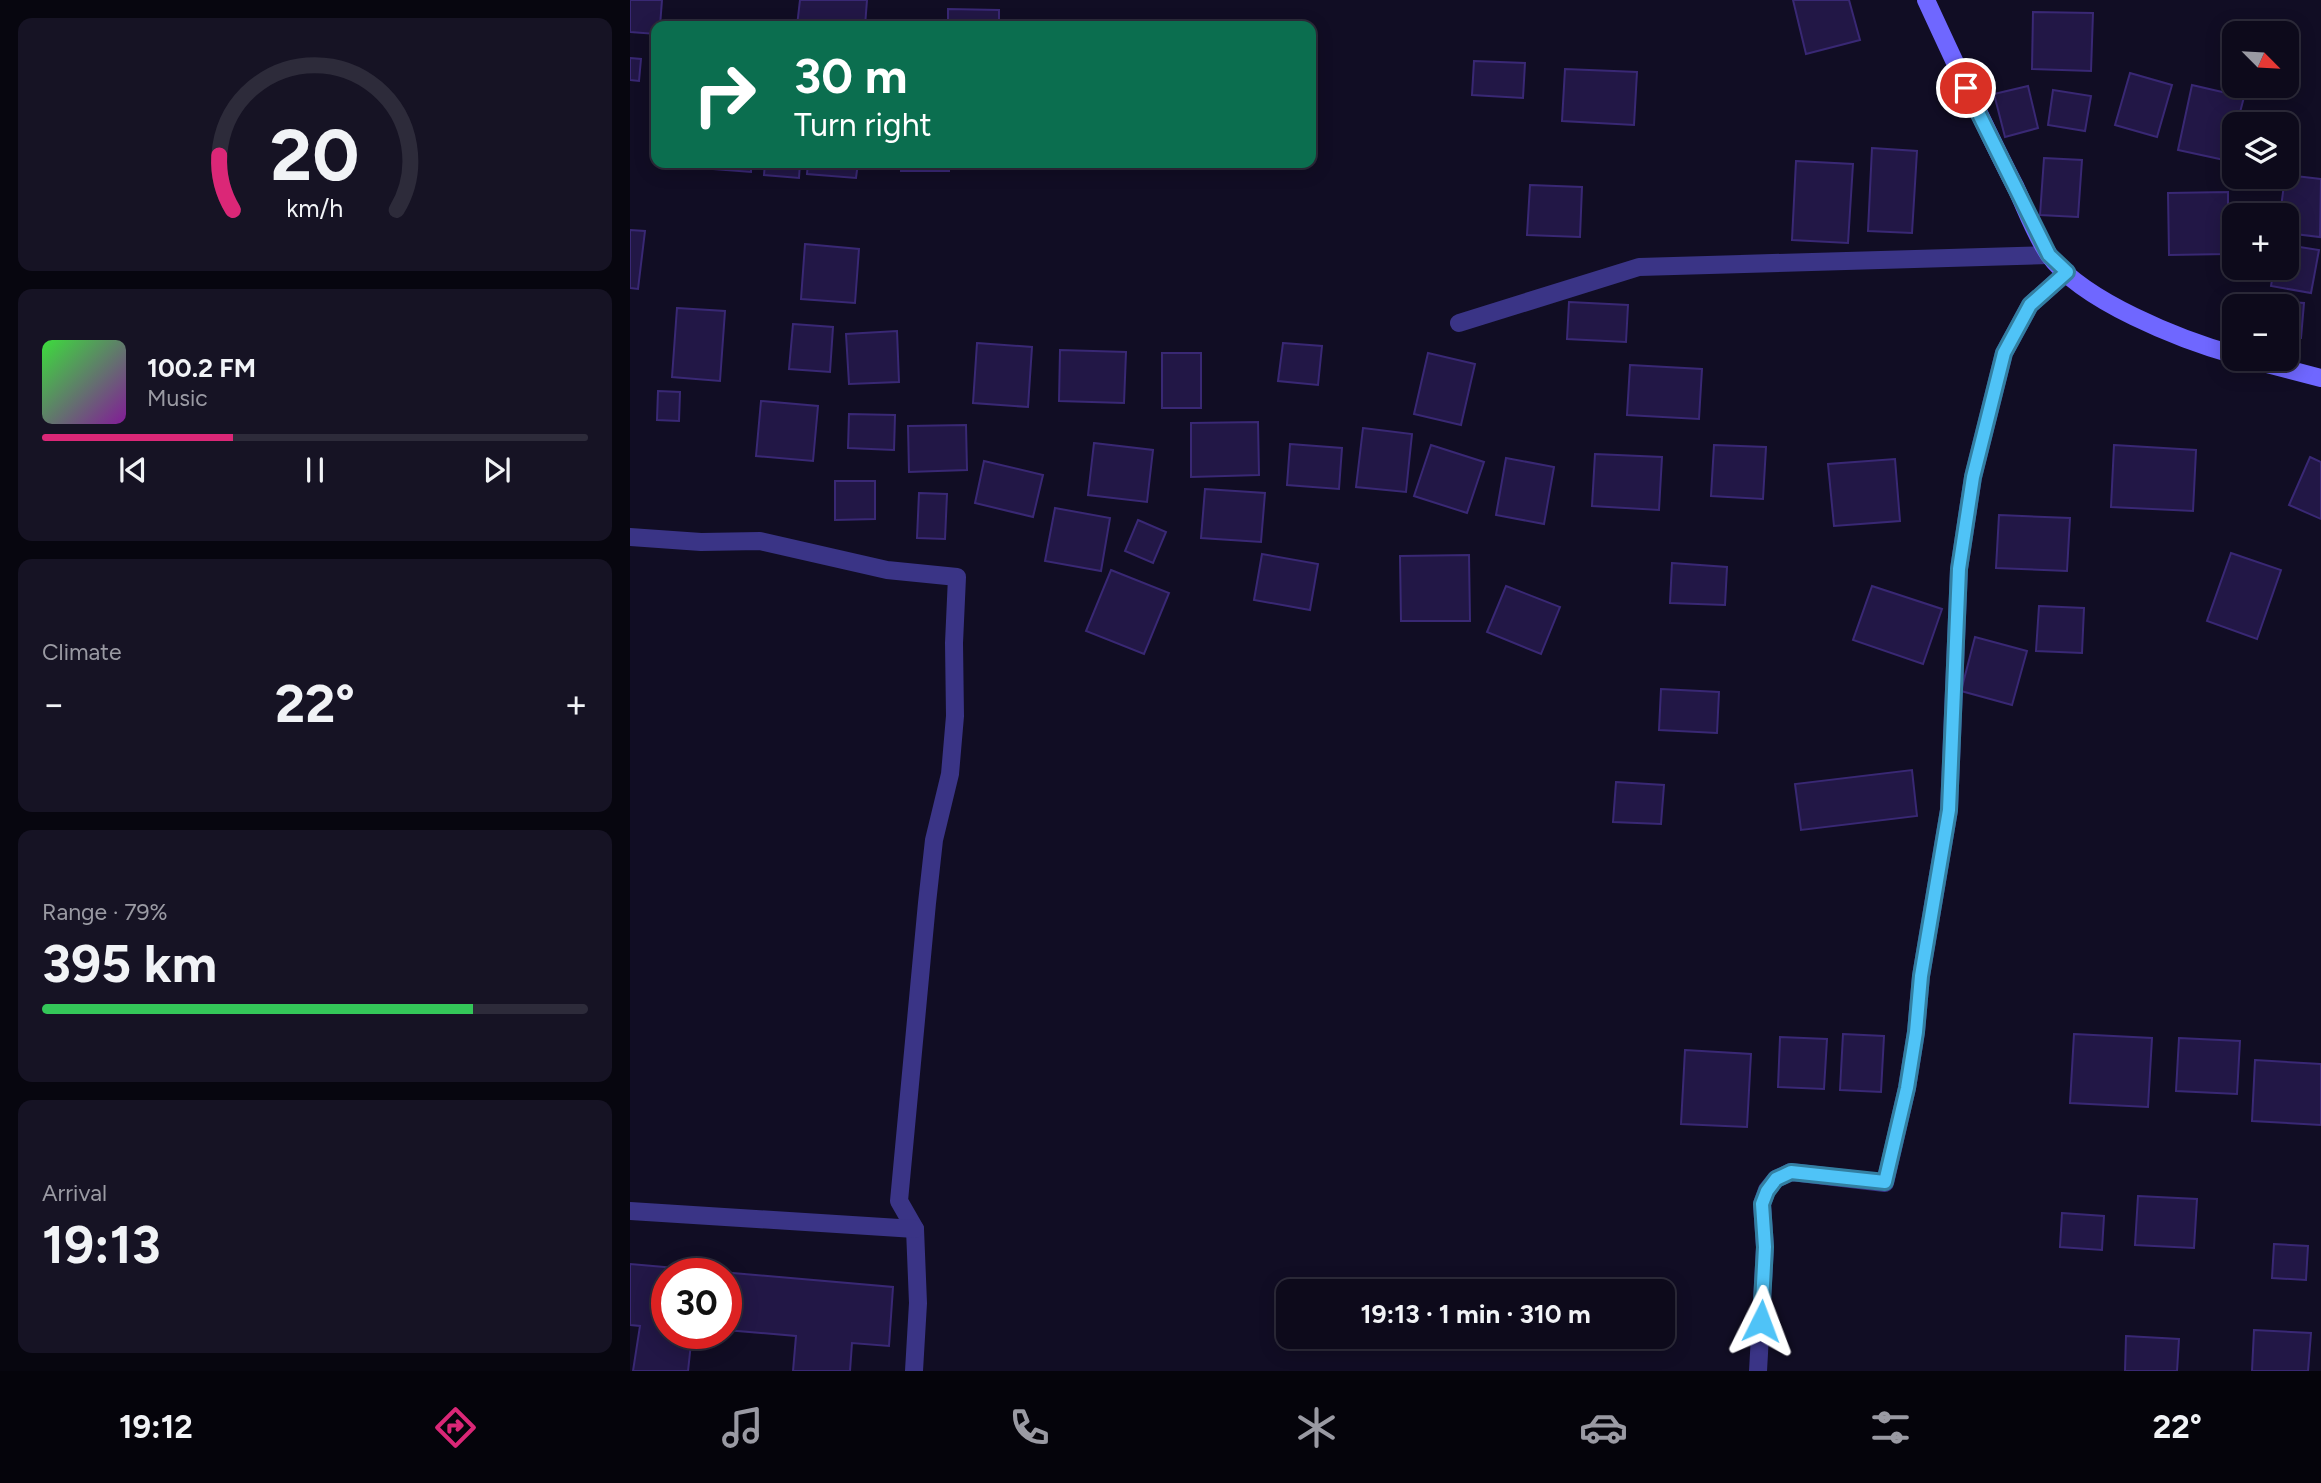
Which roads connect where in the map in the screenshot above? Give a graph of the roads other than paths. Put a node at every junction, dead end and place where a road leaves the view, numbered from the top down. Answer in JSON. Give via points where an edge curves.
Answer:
{"nodes":[{"id":1,"x":1926,"y":0,"type":"edge"},
{"id":2,"x":2049,"y":255,"type":"junction"},
{"id":3,"x":2067,"y":272,"type":"junction"},
{"id":4,"x":1459,"y":323,"type":"dead end"},
{"id":5,"x":2222,"y":351,"type":"edge"},
{"id":6,"x":2294,"y":371,"type":"edge"},
{"id":7,"x":2321,"y":378,"type":"edge"},
{"id":8,"x":630,"y":537,"type":"edge"},
{"id":9,"x":630,"y":1211,"type":"edge"},
{"id":10,"x":915,"y":1228,"type":"junction"},
{"id":11,"x":914,"y":1371,"type":"edge"},
{"id":12,"x":1758,"y":1371,"type":"edge"}],
"edges":[{"from":1,"to":2,"type":"main road"},
{"from":2,"to":3,"type":"main road"},
{"from":2,"to":4,"type":"street","via":[[1639,267]]},
{"from":3,"to":5,"type":"main road","via":[[2114,306],[2191,342]]},
{"from":3,"to":12,"type":"street","via":[[2030,305],[2004,353],[1973,477],[1959,569],[1949,810],[1907,1088],[1889,1168],[1885,1182],[1791,1172],[1776,1179],[1767,1191],[1762,1204],[1765,1247]]},
{"from":6,"to":7,"type":"main road"},
{"from":8,"to":10,"type":"street","via":[[760,541],[887,570],[957,577],[950,774],[934,840],[926,903],[899,1201]]},
{"from":9,"to":10,"type":"street"},
{"from":10,"to":11,"type":"street","via":[[918,1303]]}]}
